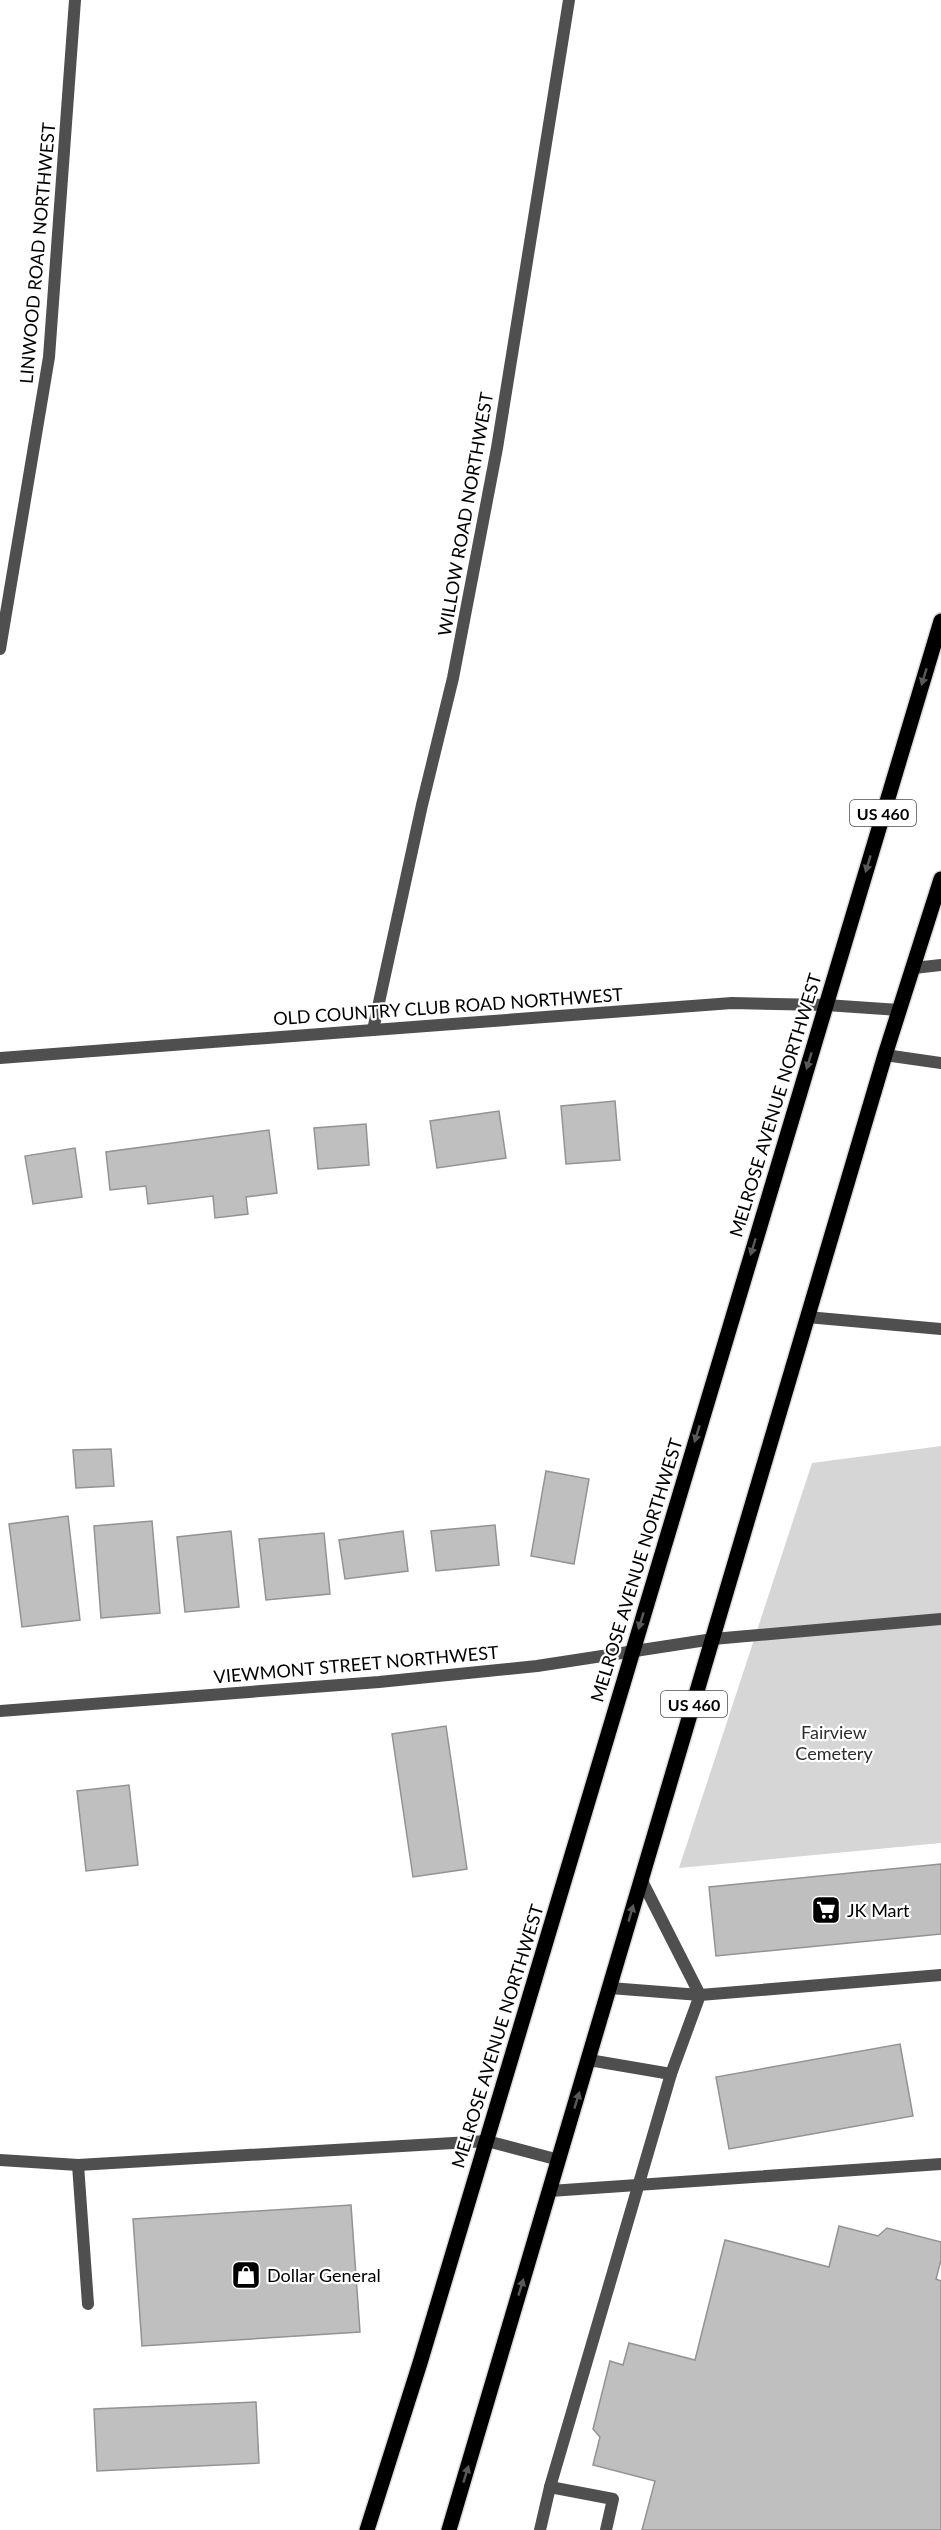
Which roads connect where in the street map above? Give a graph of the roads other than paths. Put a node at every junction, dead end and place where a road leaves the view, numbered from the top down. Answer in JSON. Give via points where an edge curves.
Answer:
{"nodes":[{"id":1,"x":75,"y":0,"type":"edge"},
{"id":2,"x":569,"y":0,"type":"edge"},
{"id":3,"x":941,"y":621,"type":"edge"},
{"id":4,"x":0,"y":650,"type":"edge"},
{"id":5,"x":941,"y":879,"type":"edge"},
{"id":6,"x":941,"y":965,"type":"edge"},
{"id":7,"x":914,"y":968,"type":"junction"},
{"id":8,"x":826,"y":1005,"type":"junction"},
{"id":9,"x":899,"y":1010,"type":"junction"},
{"id":10,"x":373,"y":1030,"type":"junction"},
{"id":11,"x":885,"y":1056,"type":"junction"},
{"id":12,"x":0,"y":1058,"type":"edge"},
{"id":13,"x":941,"y":1063,"type":"edge"},
{"id":14,"x":807,"y":1317,"type":"junction"},
{"id":15,"x":941,"y":1329,"type":"edge"},
{"id":16,"x":941,"y":1619,"type":"edge"},
{"id":17,"x":714,"y":1639,"type":"junction"},
{"id":18,"x":632,"y":1652,"type":"junction"},
{"id":19,"x":0,"y":1711,"type":"edge"},
{"id":20,"x":641,"y":1879,"type":"junction"},
{"id":21,"x":941,"y":1975,"type":"edge"},
{"id":22,"x":610,"y":1988,"type":"junction"},
{"id":23,"x":700,"y":1995,"type":"junction"},
{"id":24,"x":589,"y":2060,"type":"junction"},
{"id":25,"x":671,"y":2074,"type":"junction"},
{"id":26,"x":487,"y":2140,"type":"junction"},
{"id":27,"x":0,"y":2160,"type":"edge"},
{"id":28,"x":559,"y":2160,"type":"junction"},
{"id":29,"x":941,"y":2164,"type":"edge"},
{"id":30,"x":78,"y":2165,"type":"junction"},
{"id":31,"x":638,"y":2186,"type":"junction"},
{"id":32,"x":550,"y":2191,"type":"junction"},
{"id":33,"x":88,"y":2304,"type":"dead end"},
{"id":34,"x":550,"y":2487,"type":"junction"},
{"id":35,"x":367,"y":2530,"type":"edge"},
{"id":36,"x":449,"y":2530,"type":"edge"},
{"id":37,"x":540,"y":2530,"type":"edge"},
{"id":38,"x":606,"y":2530,"type":"edge"}],
"edges":[{"from":1,"to":4,"type":"street","name":"LINWOOD ROAD NORTHWEST","via":[[49,357]]},
{"from":2,"to":10,"type":"street","name":"WILLOW ROAD NORTHWEST","via":[[497,448],[462,632]]},
{"from":3,"to":8,"type":"main road","name":"MELROSE AVENUE NORTHWEST","number":"US 460","one_way":true},
{"from":5,"to":7,"type":"main road","number":"US 460"},
{"from":6,"to":7,"type":"street"},
{"from":7,"to":9,"type":"main road","number":"US 460"},
{"from":8,"to":9,"type":"street","name":"OLD COUNTRY CLUB ROAD NORTHWEST"},
{"from":8,"to":10,"type":"street","name":"OLD COUNTRY CLUB ROAD NORTHWEST","via":[[732,1003]]},
{"from":8,"to":18,"type":"main road","name":"MELROSE AVENUE NORTHWEST","number":"US 460","one_way":true},
{"from":9,"to":11,"type":"main road","number":"US 460"},
{"from":10,"to":12,"type":"street","name":"OLD COUNTRY CLUB ROAD NORTHWEST"},
{"from":11,"to":13,"type":"street"},
{"from":11,"to":14,"type":"main road","number":"US 460"},
{"from":14,"to":15,"type":"street"},
{"from":14,"to":17,"type":"main road","number":"US 460"},
{"from":16,"to":17,"type":"street","name":"VIEWMONT STREET NORTHWEST"},
{"from":17,"to":18,"type":"street","name":"VIEWMONT STREET NORTHWEST"},
{"from":17,"to":20,"type":"main road","number":"US 460"},
{"from":18,"to":19,"type":"street","name":"VIEWMONT STREET NORTHWEST","via":[[379,1682]]},
{"from":18,"to":26,"type":"main road","name":"MELROSE AVENUE NORTHWEST","number":"US 460"},
{"from":22,"to":20,"type":"main road","number":"US 460","one_way":true},
{"from":20,"to":23,"type":"street"},
{"from":21,"to":23,"type":"street"},
{"from":22,"to":23,"type":"street"},
{"from":22,"to":24,"type":"main road","number":"US 460"},
{"from":23,"to":25,"type":"street"},
{"from":24,"to":25,"type":"street"},
{"from":28,"to":24,"type":"main road","number":"US 460","one_way":true},
{"from":25,"to":31,"type":"street"},
{"from":26,"to":28,"type":"street"},
{"from":26,"to":30,"type":"street"},
{"from":26,"to":35,"type":"main road","name":"MELROSE AVENUE NORTHWEST","number":"US 460"},
{"from":27,"to":30,"type":"street"},
{"from":28,"to":32,"type":"main road","number":"US 460"},
{"from":29,"to":31,"type":"street"},
{"from":30,"to":33,"type":"street"},
{"from":31,"to":32,"type":"street"},
{"from":31,"to":34,"type":"street"},
{"from":36,"to":32,"type":"main road","number":"US 460","one_way":true},
{"from":34,"to":37,"type":"street"},
{"from":34,"to":38,"type":"street","via":[[613,2499]]}]}
